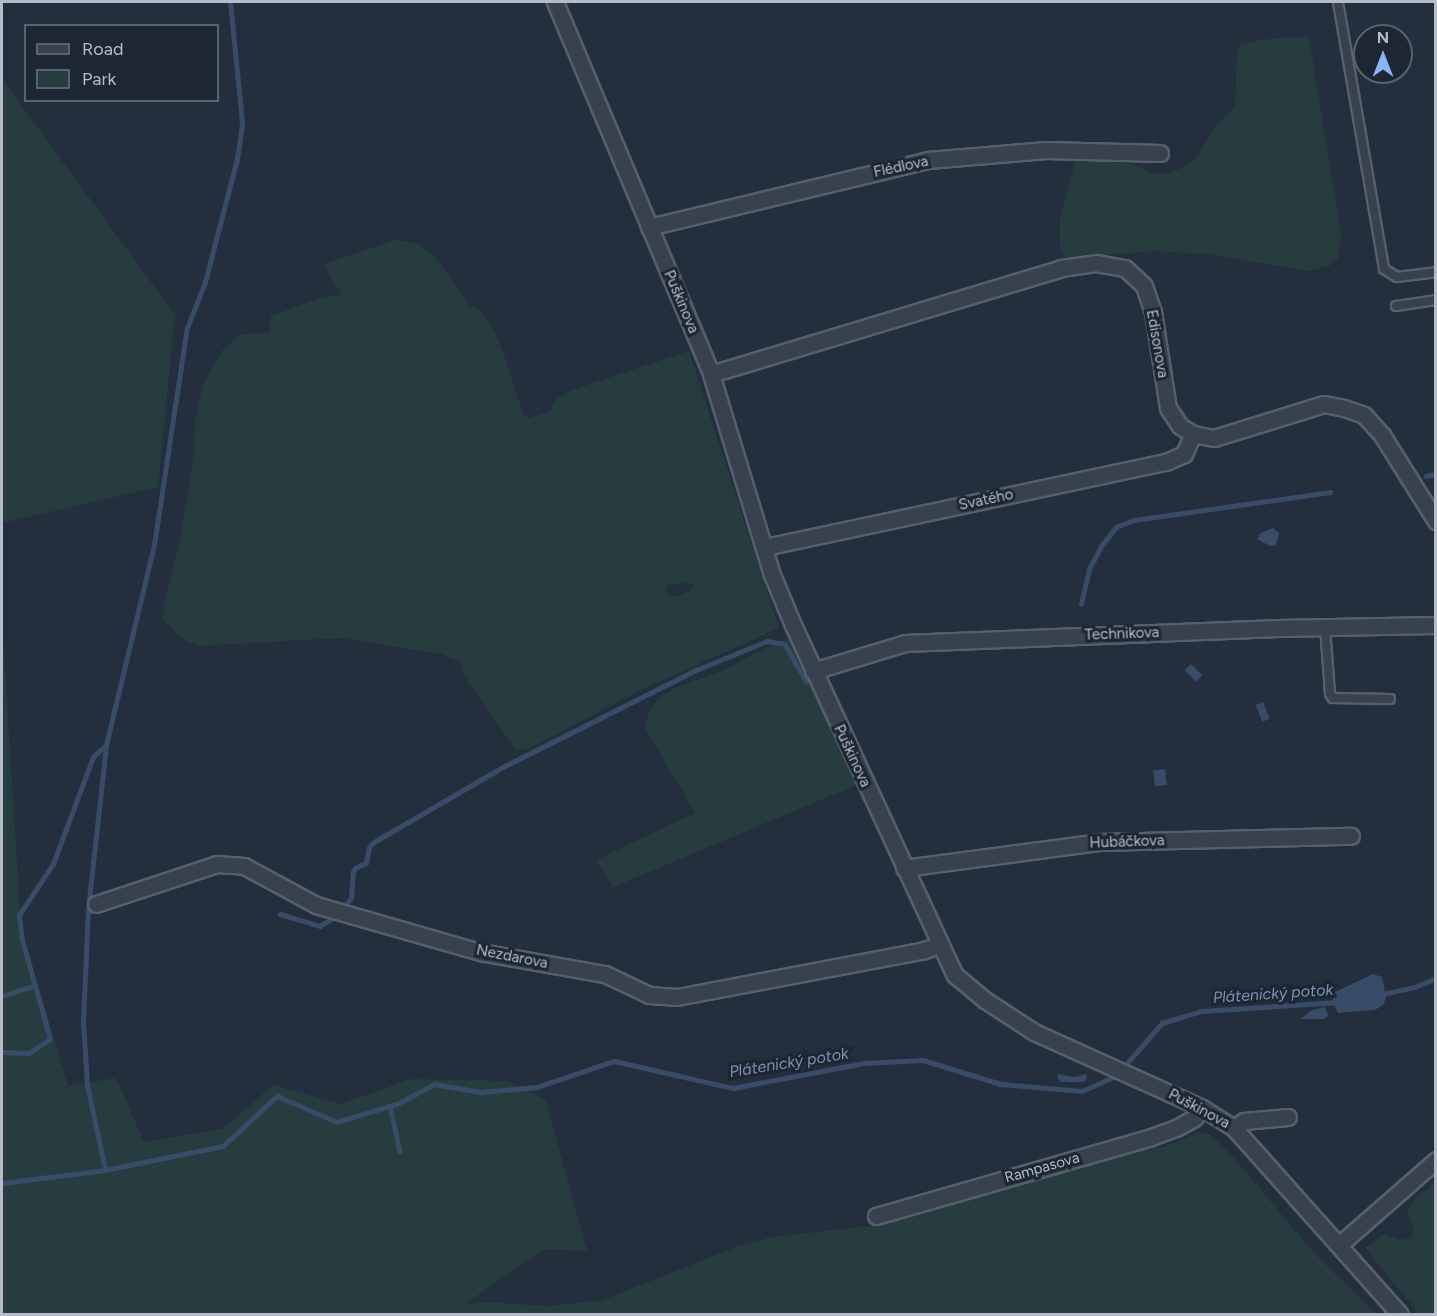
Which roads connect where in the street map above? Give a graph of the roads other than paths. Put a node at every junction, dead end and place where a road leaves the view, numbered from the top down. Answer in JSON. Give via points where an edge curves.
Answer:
{"nodes":[{"id":1,"x":555,"y":2,"type":"edge"},
{"id":2,"x":1338,"y":2,"type":"edge"},
{"id":3,"x":1160,"y":153,"type":"dead end"},
{"id":4,"x":649,"y":227,"type":"junction"},
{"id":5,"x":1436,"y":272,"type":"edge"},
{"id":6,"x":1436,"y":300,"type":"edge"},
{"id":7,"x":1396,"y":306,"type":"dead end"},
{"id":8,"x":711,"y":374,"type":"junction"},
{"id":9,"x":1193,"y":434,"type":"junction"},
{"id":10,"x":1436,"y":521,"type":"edge"},
{"id":11,"x":765,"y":548,"type":"junction"},
{"id":12,"x":1436,"y":625,"type":"edge"},
{"id":13,"x":1325,"y":627,"type":"junction"},
{"id":14,"x":813,"y":671,"type":"junction"},
{"id":15,"x":1390,"y":699,"type":"dead end"},
{"id":16,"x":1351,"y":836,"type":"dead end"},
{"id":17,"x":904,"y":867,"type":"junction"},
{"id":18,"x":96,"y":904,"type":"dead end"},
{"id":19,"x":939,"y":945,"type":"junction"},
{"id":20,"x":1202,"y":1108,"type":"junction"},
{"id":21,"x":1288,"y":1117,"type":"dead end"},
{"id":22,"x":1234,"y":1128,"type":"junction"},
{"id":23,"x":1436,"y":1160,"type":"edge"},
{"id":24,"x":876,"y":1216,"type":"dead end"},
{"id":25,"x":1339,"y":1245,"type":"junction"},
{"id":26,"x":1400,"y":1314,"type":"edge"}],
"edges":[{"from":1,"to":4,"type":"street","name":"Puškinova"},
{"from":2,"to":5,"type":"lane","via":[[1384,269],[1397,277]]},
{"from":3,"to":4,"type":"street","name":"Flédlova","via":[[1047,150],[928,160]]},
{"from":4,"to":8,"type":"street","name":"Puškinova"},
{"from":6,"to":7,"type":"lane"},
{"from":8,"to":9,"type":"street","name":"Edisonova","via":[[1061,268],[1096,263],[1125,268],[1144,286],[1153,312],[1168,408],[1180,426]]},
{"from":8,"to":11,"type":"street","name":"Puškinova"},
{"from":9,"to":10,"type":"street","via":[[1214,438],[1324,404],[1364,415],[1382,435]]},
{"from":9,"to":11,"type":"street","name":"Svatého","via":[[1184,454],[1166,462]]},
{"from":11,"to":14,"type":"street","name":"Puškinova","via":[[771,572]]},
{"from":12,"to":13,"type":"street","name":"Technikova"},
{"from":13,"to":14,"type":"street","name":"Technikova","via":[[905,643]]},
{"from":13,"to":15,"type":"lane","via":[[1333,698]]},
{"from":14,"to":17,"type":"street","name":"Puškinova"},
{"from":16,"to":17,"type":"street","name":"Hubáčkova","via":[[1100,842]]},
{"from":17,"to":19,"type":"street","name":"Puškinova"},
{"from":18,"to":19,"type":"street","name":"Nezdarova","via":[[217,864],[244,866],[316,905],[480,952],[605,974],[649,995],[677,997]]},
{"from":19,"to":20,"type":"street","name":"Puškinova","via":[[955,975],[1034,1032]]},
{"from":20,"to":22,"type":"street","name":"Puškinova"},
{"from":20,"to":24,"type":"street","name":"Rampasova","via":[[1194,1118],[1151,1137]]},
{"from":21,"to":22,"type":"street","via":[[1244,1121]]},
{"from":22,"to":25,"type":"street","name":"Puškinova"},
{"from":23,"to":25,"type":"street"},
{"from":25,"to":26,"type":"street","name":"Puškinova"}]}
